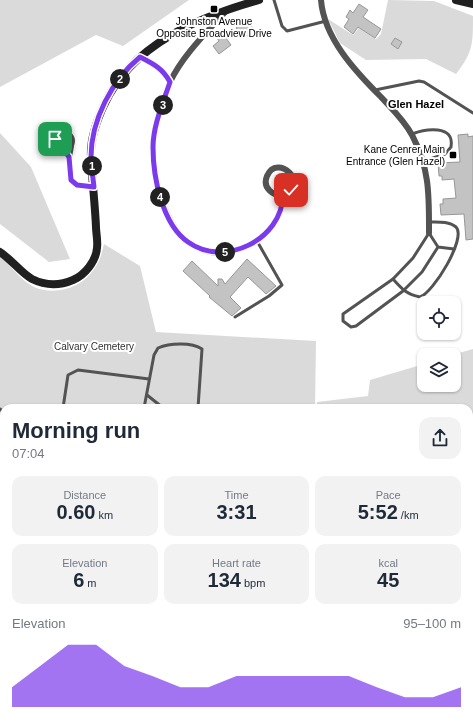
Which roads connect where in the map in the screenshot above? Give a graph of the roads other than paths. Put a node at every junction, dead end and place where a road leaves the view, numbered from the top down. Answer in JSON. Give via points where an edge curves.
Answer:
{"nodes":[{"id":1,"x":259,"y":0,"type":"edge"},
{"id":2,"x":274,"y":0,"type":"edge"},
{"id":3,"x":321,"y":0,"type":"edge"},
{"id":4,"x":456,"y":0,"type":"edge"},
{"id":5,"x":473,"y":4,"type":"edge"},
{"id":6,"x":227,"y":9,"type":"junction"},
{"id":7,"x":326,"y":20,"type":"junction"},
{"id":8,"x":140,"y":57,"type":"junction"},
{"id":9,"x":170,"y":82,"type":"junction"},
{"id":10,"x":374,"y":91,"type":"junction"},
{"id":11,"x":473,"y":112,"type":"edge"},
{"id":12,"x":411,"y":134,"type":"junction"},
{"id":13,"x":71,"y":146,"type":"junction"},
{"id":14,"x":63,"y":149,"type":"junction"},
{"id":15,"x":69,"y":157,"type":"junction"},
{"id":16,"x":424,"y":161,"type":"junction"},
{"id":17,"x":94,"y":187,"type":"junction"},
{"id":18,"x":283,"y":195,"type":"junction"},
{"id":19,"x":429,"y":222,"type":"junction"},
{"id":20,"x":429,"y":233,"type":"junction"},
{"id":21,"x":257,"y":241,"type":"junction"},
{"id":22,"x":438,"y":247,"type":"junction"},
{"id":23,"x":454,"y":249,"type":"junction"},
{"id":24,"x":0,"y":252,"type":"edge"},
{"id":25,"x":393,"y":279,"type":"junction"},
{"id":26,"x":403,"y":291,"type":"junction"},
{"id":27,"x":234,"y":317,"type":"dead end"},
{"id":28,"x":149,"y":379,"type":"junction"},
{"id":29,"x":147,"y":395,"type":"junction"},
{"id":30,"x":64,"y":404,"type":"edge"},
{"id":31,"x":145,"y":404,"type":"edge"},
{"id":32,"x":158,"y":404,"type":"edge"},
{"id":33,"x":198,"y":404,"type":"edge"}],
"edges":[{"from":1,"to":6,"type":"street"},
{"from":2,"to":7,"type":"lane","via":[[282,26],[287,31]]},
{"from":3,"to":7,"type":"street"},
{"from":4,"to":5,"type":"street"},
{"from":6,"to":8,"type":"street","via":[[198,20]]},
{"from":6,"to":9,"type":"street","via":[[191,49]]},
{"from":7,"to":10,"type":"street","via":[[331,34],[353,68]]},
{"from":8,"to":9,"type":"street","via":[[157,65]]},
{"from":8,"to":17,"type":"street","via":[[129,66],[117,83],[96,124],[91,156]]},
{"from":9,"to":21,"type":"street","via":[[153,146],[158,186],[169,218],[187,242],[202,250],[238,250]]},
{"from":10,"to":11,"type":"lane","via":[[424,82]]},
{"from":10,"to":12,"type":"street","via":[[402,120]]},
{"from":12,"to":16,"type":"street"},
{"from":12,"to":16,"type":"lane","via":[[438,130],[450,137],[452,142],[449,152]]},
{"from":13,"to":14,"type":"street"},
{"from":13,"to":14,"type":"street","via":[[70,136],[66,132],[60,133],[56,136],[55,142]]},
{"from":13,"to":15,"type":"street"},
{"from":14,"to":15,"type":"street"},
{"from":15,"to":17,"type":"street","via":[[71,180],[77,185]]},
{"from":16,"to":19,"type":"street","via":[[429,190]]},
{"from":17,"to":24,"type":"street","via":[[97,248],[91,264],[79,277],[64,284],[49,285],[31,278]]},
{"from":18,"to":18,"type":"street","via":[[293,187],[293,178],[284,168],[275,168],[266,178],[267,188],[274,194]]},
{"from":18,"to":21,"type":"street","via":[[283,202],[272,228]]},
{"from":19,"to":20,"type":"street"},
{"from":19,"to":23,"type":"lane","via":[[444,222],[456,227],[459,236]]},
{"from":20,"to":22,"type":"lane"},
{"from":20,"to":25,"type":"lane","via":[[413,258]]},
{"from":21,"to":27,"type":"lane","via":[[282,285]]},
{"from":22,"to":23,"type":"lane"},
{"from":22,"to":26,"type":"lane","via":[[422,272]]},
{"from":23,"to":26,"type":"lane","via":[[444,271],[424,296],[409,295]]},
{"from":25,"to":26,"type":"lane"},
{"from":25,"to":26,"type":"lane","via":[[343,314],[343,321],[351,327],[356,326]]},
{"from":28,"to":29,"type":"lane"},
{"from":28,"to":30,"type":"lane","via":[[78,370],[68,375]]},
{"from":28,"to":33,"type":"lane","via":[[158,348],[166,345],[198,346],[202,349]]},
{"from":29,"to":31,"type":"lane"},
{"from":29,"to":32,"type":"lane"}]}
